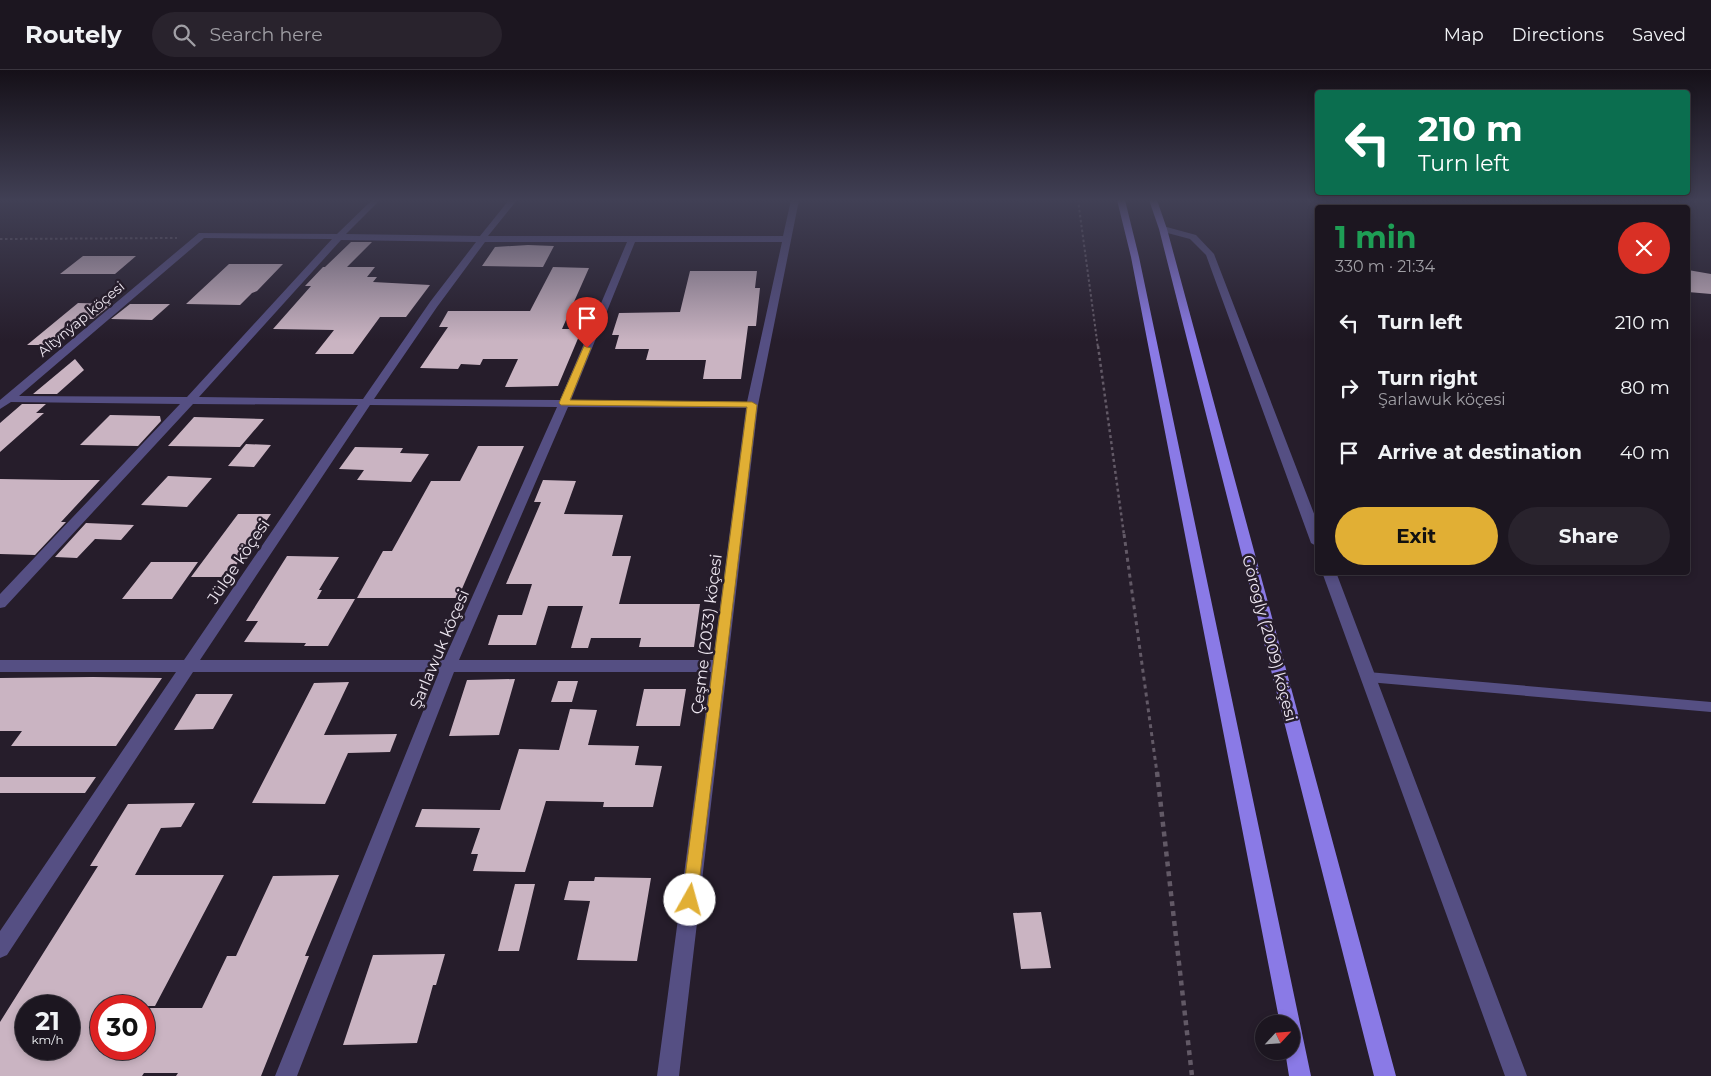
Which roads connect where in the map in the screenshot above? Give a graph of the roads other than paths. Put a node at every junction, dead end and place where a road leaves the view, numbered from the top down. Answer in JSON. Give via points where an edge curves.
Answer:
{"nodes":[{"id":1,"x":187,"y":247,"type":"edge"},
{"id":2,"x":330,"y":247,"type":"edge"},
{"id":3,"x":475,"y":247,"type":"edge"},
{"id":4,"x":629,"y":247,"type":"edge"},
{"id":5,"x":784,"y":247,"type":"edge"},
{"id":6,"x":1132,"y":247,"type":"edge"},
{"id":7,"x":1168,"y":247,"type":"edge"},
{"id":8,"x":1203,"y":247,"type":"edge"},
{"id":9,"x":191,"y":399,"type":"junction"},
{"id":10,"x":368,"y":401,"type":"junction"},
{"id":11,"x":4,"y":402,"type":"edge"},
{"id":12,"x":564,"y":403,"type":"junction"},
{"id":13,"x":752,"y":405,"type":"junction"},
{"id":14,"x":1315,"y":535,"type":"edge"},
{"id":15,"x":1329,"y":575,"type":"edge"},
{"id":16,"x":0,"y":603,"type":"edge"},
{"id":17,"x":188,"y":665,"type":"junction"},
{"id":18,"x":0,"y":666,"type":"edge"},
{"id":19,"x":449,"y":666,"type":"junction"},
{"id":20,"x":719,"y":666,"type":"junction"},
{"id":21,"x":1368,"y":677,"type":"junction"},
{"id":22,"x":1711,"y":707,"type":"edge"},
{"id":23,"x":0,"y":948,"type":"edge"},
{"id":24,"x":1288,"y":1015,"type":"edge"},
{"id":25,"x":1297,"y":1060,"type":"edge"},
{"id":26,"x":286,"y":1076,"type":"edge"},
{"id":27,"x":668,"y":1076,"type":"edge"},
{"id":28,"x":1300,"y":1076,"type":"edge"},
{"id":29,"x":1385,"y":1076,"type":"edge"},
{"id":30,"x":1516,"y":1076,"type":"edge"}],
"edges":[{"from":1,"to":11,"type":"street","name":"Altynýap köçesi"},
{"from":2,"to":9,"type":"street"},
{"from":3,"to":10,"type":"street","name":"Jülge köçesi"},
{"from":4,"to":12,"type":"street","name":"Şarlawuk köçesi"},
{"from":5,"to":13,"type":"street","name":"Çeşme (2033) köçesi"},
{"from":6,"to":24,"type":"main road"},
{"from":7,"to":29,"type":"main road","name":"Görogly (2009) köçesi"},
{"from":8,"to":14,"type":"street","via":[[1210,254]]},
{"from":9,"to":10,"type":"street"},
{"from":9,"to":11,"type":"street"},
{"from":9,"to":16,"type":"street"},
{"from":10,"to":12,"type":"street"},
{"from":10,"to":17,"type":"street","name":"Jülge köçesi"},
{"from":12,"to":13,"type":"street"},
{"from":12,"to":19,"type":"street","name":"Şarlawuk köçesi"},
{"from":13,"to":20,"type":"street","name":"Çeşme (2033) köçesi"},
{"from":15,"to":21,"type":"street"},
{"from":17,"to":18,"type":"street"},
{"from":17,"to":19,"type":"street"},
{"from":17,"to":23,"type":"street","name":"Jülge köçesi"},
{"from":19,"to":20,"type":"street"},
{"from":19,"to":26,"type":"street","name":"Şarlawuk köçesi"},
{"from":20,"to":27,"type":"street","name":"Çeşme (2033) köçesi"},
{"from":21,"to":22,"type":"lane"},
{"from":21,"to":30,"type":"street"},
{"from":25,"to":28,"type":"main road"}]}
